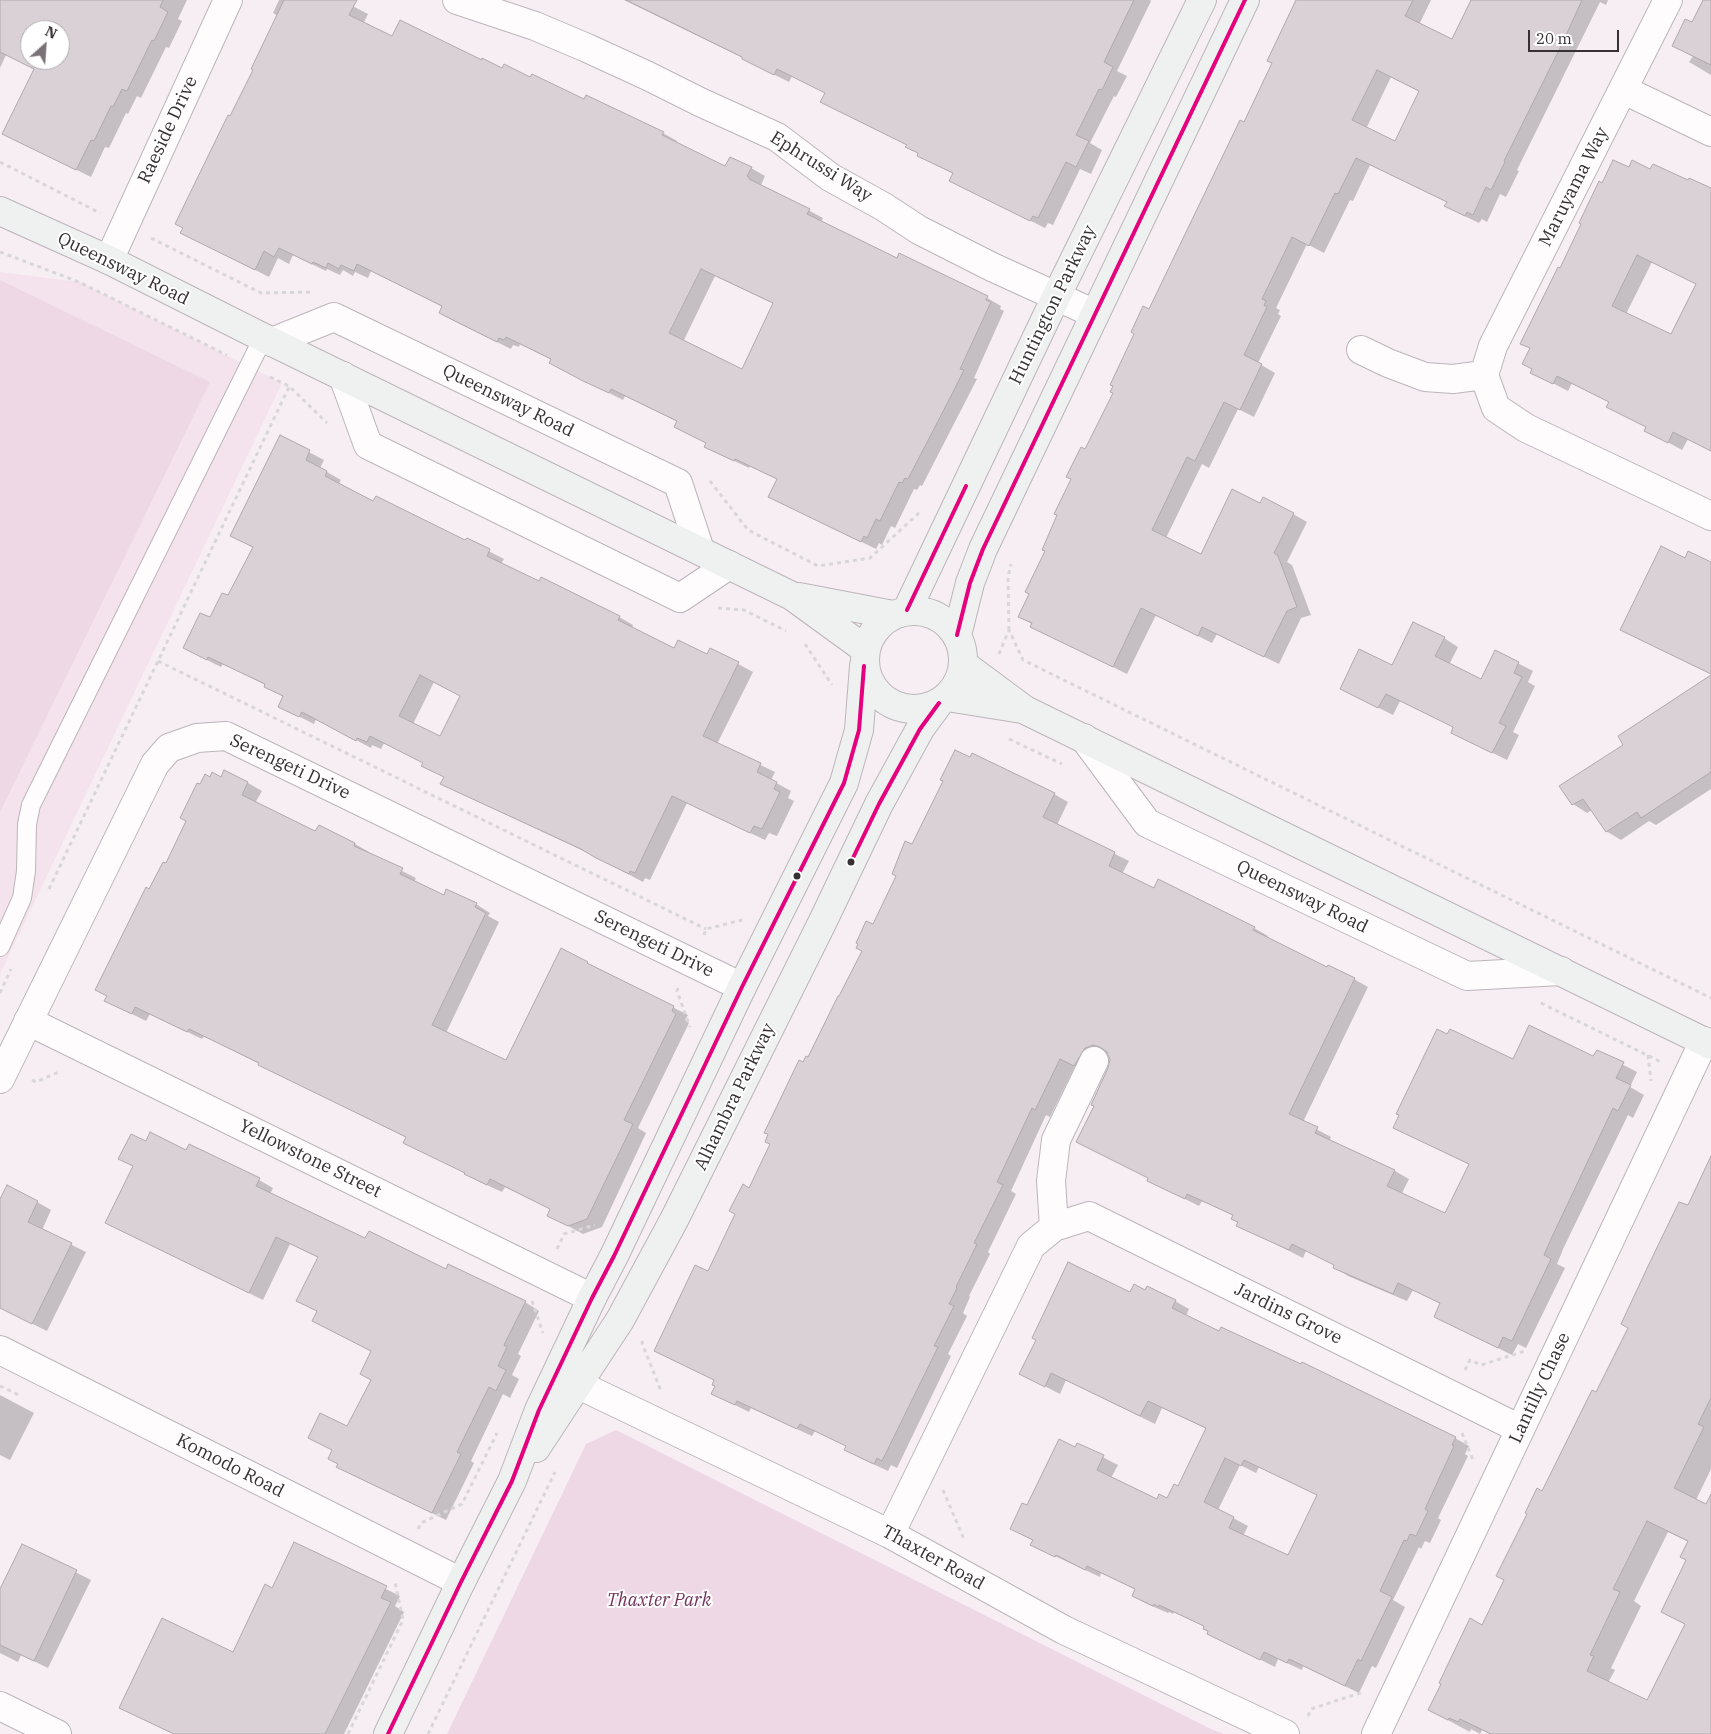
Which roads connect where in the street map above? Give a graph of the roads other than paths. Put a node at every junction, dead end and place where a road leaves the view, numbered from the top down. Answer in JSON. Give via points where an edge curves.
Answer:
{"nodes":[{"id":1,"x":228,"y":0,"type":"edge"},
{"id":2,"x":457,"y":0,"type":"edge"},
{"id":3,"x":1202,"y":0,"type":"edge"},
{"id":4,"x":1245,"y":0,"type":"edge"},
{"id":5,"x":1668,"y":0,"type":"edge"},
{"id":6,"x":1624,"y":90,"type":"junction"},
{"id":7,"x":1711,"y":132,"type":"edge"},
{"id":8,"x":0,"y":211,"type":"edge"},
{"id":9,"x":109,"y":260,"type":"junction"},
{"id":10,"x":1056,"y":297,"type":"junction"},
{"id":11,"x":1095,"y":314,"type":"junction"},
{"id":12,"x":268,"y":340,"type":"junction"},
{"id":13,"x":1361,"y":350,"type":"dead end"},
{"id":14,"x":1484,"y":375,"type":"junction"},
{"id":15,"x":343,"y":376,"type":"junction"},
{"id":16,"x":1711,"y":516,"type":"edge"},
{"id":17,"x":700,"y":550,"type":"junction"},
{"id":18,"x":729,"y":565,"type":"junction"},
{"id":19,"x":792,"y":596,"type":"junction"},
{"id":20,"x":900,"y":613,"type":"junction"},
{"id":21,"x":957,"y":635,"type":"junction"},
{"id":22,"x":864,"y":658,"type":"junction"},
{"id":23,"x":963,"y":664,"type":"junction"},
{"id":24,"x":943,"y":700,"type":"junction"},
{"id":25,"x":1026,"y":710,"type":"junction"},
{"id":26,"x":1084,"y":738,"type":"junction"},
{"id":27,"x":0,"y":947,"type":"edge"},
{"id":28,"x":1561,"y":971,"type":"junction"},
{"id":29,"x":742,"y":987,"type":"junction"},
{"id":30,"x":28,"y":1021,"type":"junction"},
{"id":31,"x":1707,"y":1043,"type":"edge"},
{"id":32,"x":1094,"y":1061,"type":"dead end"},
{"id":33,"x":0,"y":1078,"type":"edge"},
{"id":34,"x":1054,"y":1227,"type":"junction"},
{"id":35,"x":592,"y":1298,"type":"junction"},
{"id":36,"x":0,"y":1350,"type":"edge"},
{"id":37,"x":579,"y":1385,"type":"junction"},
{"id":38,"x":1520,"y":1429,"type":"junction"},
{"id":39,"x":512,"y":1481,"type":"junction"},
{"id":40,"x":890,"y":1534,"type":"junction"},
{"id":41,"x":460,"y":1582,"type":"junction"},
{"id":42,"x":0,"y":1706,"type":"edge"},
{"id":43,"x":57,"y":1734,"type":"edge"},
{"id":44,"x":388,"y":1734,"type":"edge"},
{"id":45,"x":1285,"y":1734,"type":"edge"},
{"id":46,"x":1376,"y":1734,"type":"edge"}],
"edges":[{"from":1,"to":9,"type":"street","name":"Raeside Drive"},
{"from":2,"to":10,"type":"street","name":"Ephrussi Way","via":[[561,37],[777,137],[830,177],[884,206],[919,230]]},
{"from":3,"to":10,"type":"street","name":"Huntington Parkway"},
{"from":4,"to":11,"type":"street"},
{"from":5,"to":6,"type":"street","name":"Maruyama Way"},
{"from":6,"to":7,"type":"street"},
{"from":6,"to":14,"type":"street","name":"Maruyama Way","via":[[1493,346]]},
{"from":8,"to":9,"type":"street","name":"Queensway Road"},
{"from":9,"to":12,"type":"street","name":"Queensway Road"},
{"from":10,"to":11,"type":"street","name":"Ephrussi Way"},
{"from":10,"to":20,"type":"street","name":"Huntington Parkway"},
{"from":11,"to":21,"type":"street","via":[[983,549],[970,583]]},
{"from":12,"to":15,"type":"street","name":"Queensway Road"},
{"from":12,"to":17,"type":"street","name":"Queensway Road","via":[[334,317],[678,483]]},
{"from":12,"to":27,"type":"lane","via":[[31,805],[22,898]]},
{"from":13,"to":14,"type":"street","via":[[1425,376],[1453,379]]},
{"from":14,"to":16,"type":"street","via":[[1496,408],[1526,428]]},
{"from":15,"to":17,"type":"street","name":"Queensway Road"},
{"from":15,"to":18,"type":"street","via":[[368,445],[680,598]]},
{"from":17,"to":18,"type":"street","name":"Queensway Road"},
{"from":18,"to":19,"type":"street","name":"Queensway Road"},
{"from":19,"to":20,"type":"street","name":"Queensway Road"},
{"from":19,"to":22,"type":"street","name":"Queensway Road"},
{"from":20,"to":21,"type":"street","via":[[922,611],[936,616]]},
{"from":20,"to":22,"type":"street","via":[[875,628]]},
{"from":21,"to":23,"type":"street"},
{"from":22,"to":24,"type":"street","via":[[869,682],[878,695],[892,705],[924,708]]},
{"from":22,"to":29,"type":"street","name":"Alhambra Parkway","via":[[860,730],[844,783]]},
{"from":23,"to":24,"type":"street","via":[[958,682]]},
{"from":23,"to":25,"type":"street","name":"Queensway Road"},
{"from":24,"to":25,"type":"street","name":"Queensway Road"},
{"from":24,"to":37,"type":"street","name":"Alhambra Parkway","via":[[920,729],[879,804],[674,1220],[620,1320]]},
{"from":25,"to":26,"type":"street","name":"Queensway Road"},
{"from":26,"to":28,"type":"street","name":"Queensway Road"},
{"from":26,"to":28,"type":"street","name":"Queensway Road","via":[[1147,823],[1467,976]]},
{"from":28,"to":31,"type":"street","name":"Queensway Road"},
{"from":29,"to":30,"type":"street","name":"Serengeti Drive","via":[[226,736],[197,738],[169,748],[155,764]]},
{"from":29,"to":35,"type":"street","name":"Alhambra Parkway"},
{"from":30,"to":33,"type":"street","name":"Serengeti Drive"},
{"from":30,"to":35,"type":"street","name":"Yellowstone Street"},
{"from":31,"to":38,"type":"street","name":"Lantilly Chase","via":[[1687,1075]]},
{"from":32,"to":34,"type":"street","via":[[1056,1140],[1051,1181]]},
{"from":34,"to":38,"type":"street","name":"Jardins Grove","via":[[1090,1216]]},
{"from":34,"to":40,"type":"street","name":"Jardins Grove","via":[[1030,1246]]},
{"from":35,"to":39,"type":"street","name":"Alhambra Parkway","via":[[539,1410]]},
{"from":36,"to":41,"type":"street","name":"Komodo Road"},
{"from":37,"to":39,"type":"street","name":"Alhambra Parkway"},
{"from":37,"to":40,"type":"street","name":"Thaxter Road"},
{"from":38,"to":46,"type":"street","name":"Lantilly Chase"},
{"from":39,"to":41,"type":"street","name":"Alhambra Parkway"},
{"from":40,"to":45,"type":"street","name":"Thaxter Road","via":[[1064,1630]]},
{"from":41,"to":44,"type":"street","name":"Alhambra Parkway"},
{"from":42,"to":43,"type":"street"}]}
